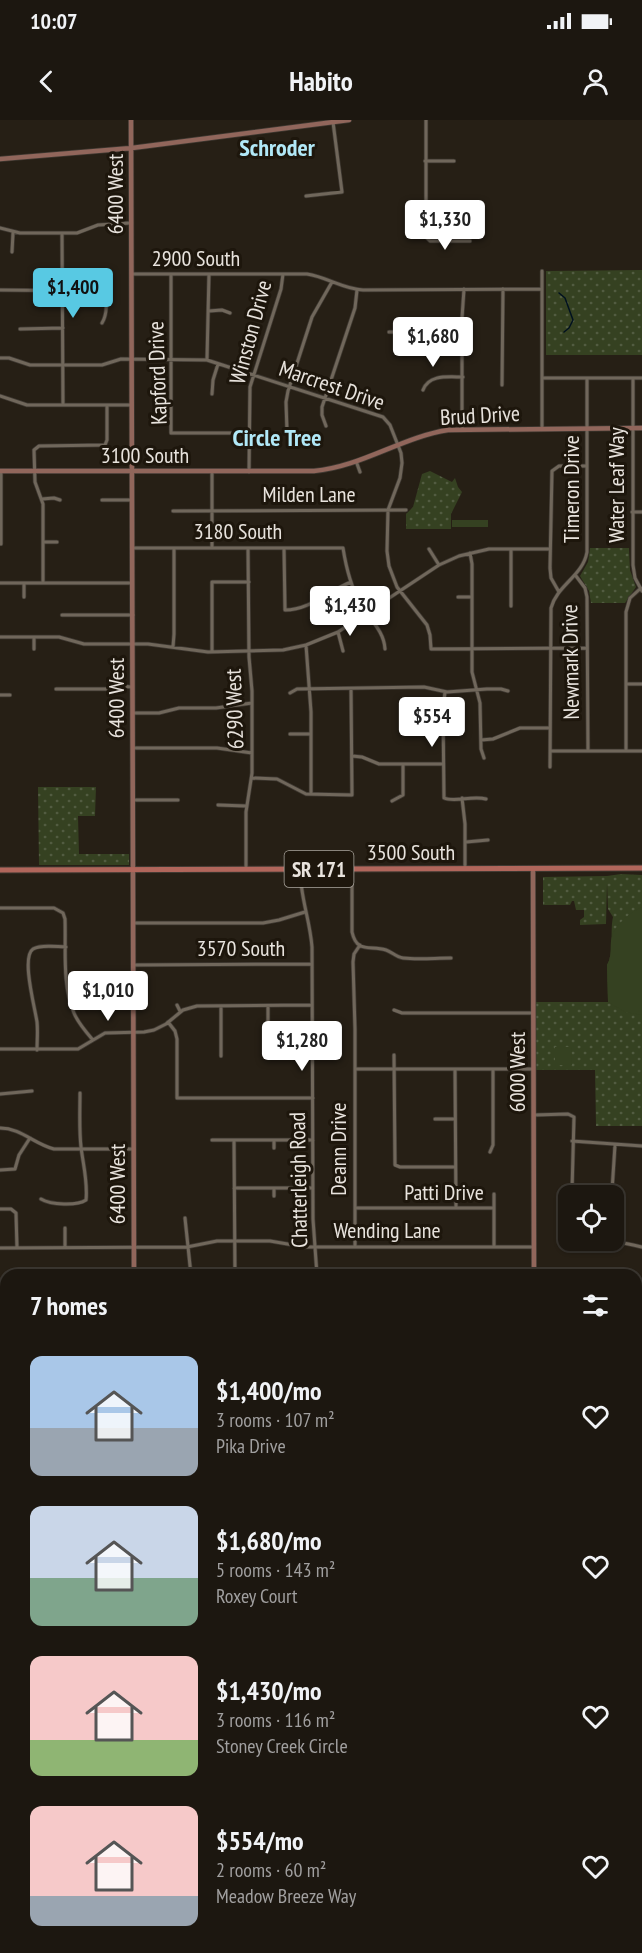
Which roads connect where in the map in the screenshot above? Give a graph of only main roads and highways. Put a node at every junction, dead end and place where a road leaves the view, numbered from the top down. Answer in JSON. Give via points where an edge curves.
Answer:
{"nodes":[{"id":1,"x":642,"y":869,"type":"edge"},
{"id":2,"x":0,"y":870,"type":"edge"}],
"edges":[{"from":1,"to":2,"type":"main road","name":"3500 South","number":"SR 171"}]}
